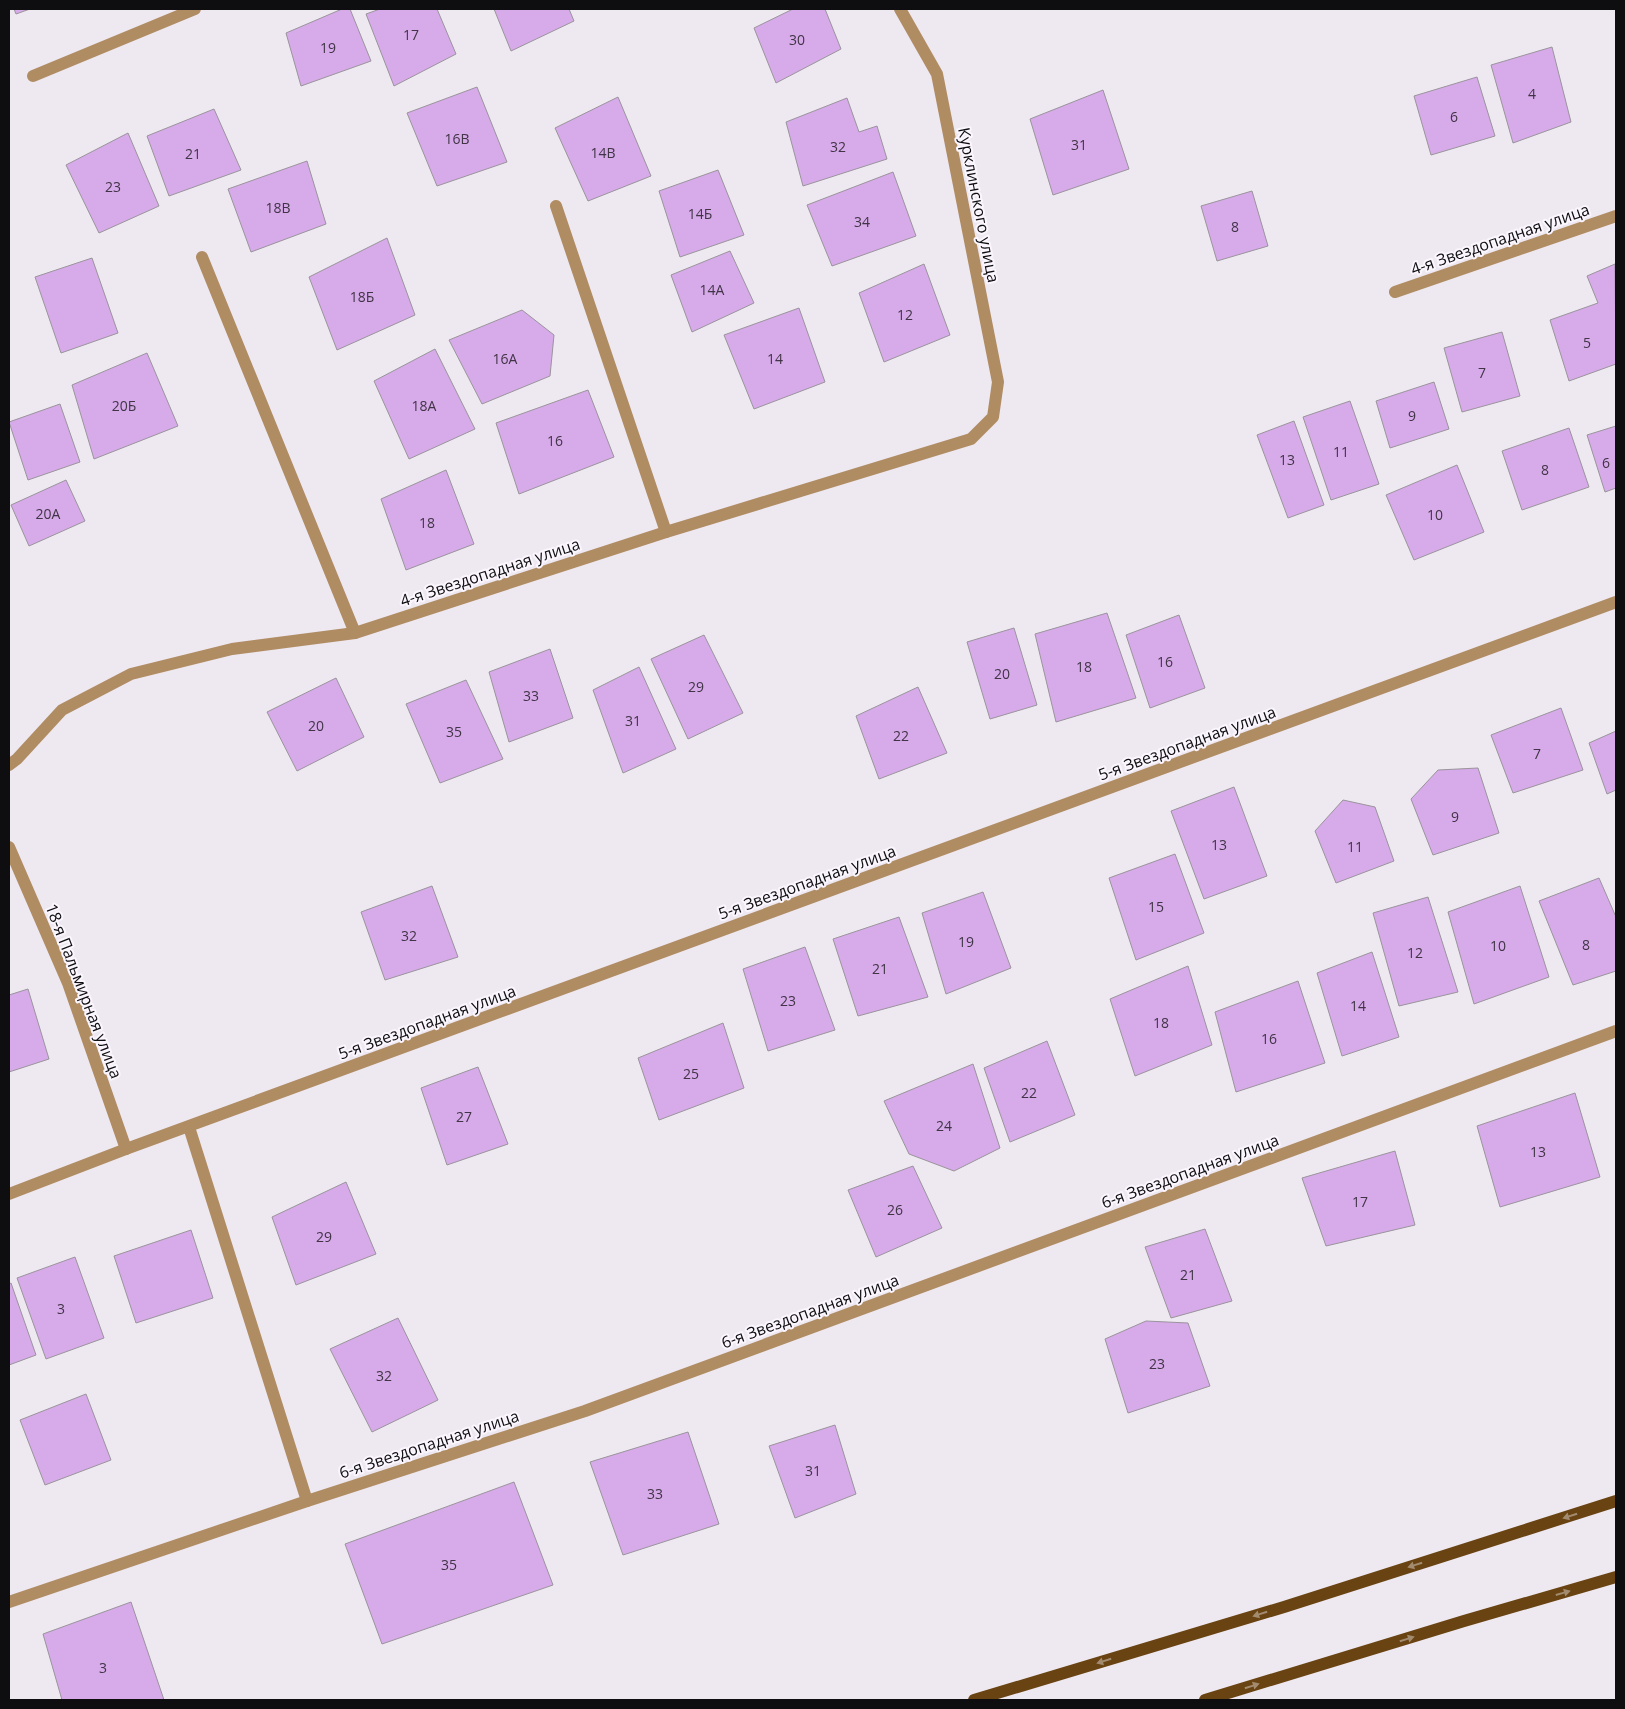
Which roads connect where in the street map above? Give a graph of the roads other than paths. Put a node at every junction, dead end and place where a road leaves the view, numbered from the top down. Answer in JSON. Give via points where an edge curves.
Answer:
{"nodes":[{"id":1,"x":195,"y":9,"type":"edge"},
{"id":2,"x":900,"y":9,"type":"edge"},
{"id":3,"x":33,"y":76,"type":"dead end"},
{"id":4,"x":556,"y":206,"type":"dead end"},
{"id":5,"x":1616,"y":216,"type":"edge"},
{"id":6,"x":202,"y":257,"type":"dead end"},
{"id":7,"x":1395,"y":292,"type":"dead end"},
{"id":8,"x":993,"y":417,"type":"joint"},
{"id":9,"x":666,"y":532,"type":"junction"},
{"id":10,"x":1616,"y":602,"type":"edge"},
{"id":11,"x":355,"y":633,"type":"junction"},
{"id":12,"x":9,"y":764,"type":"edge"},
{"id":13,"x":9,"y":847,"type":"edge"},
{"id":14,"x":1616,"y":1031,"type":"edge"},
{"id":15,"x":189,"y":1127,"type":"junction"},
{"id":16,"x":126,"y":1149,"type":"junction"},
{"id":17,"x":9,"y":1194,"type":"edge"},
{"id":18,"x":307,"y":1501,"type":"junction"},
{"id":19,"x":1616,"y":1501,"type":"edge"},
{"id":20,"x":1616,"y":1577,"type":"edge"},
{"id":21,"x":9,"y":1602,"type":"edge"},
{"id":22,"x":974,"y":1700,"type":"edge"},
{"id":23,"x":1205,"y":1700,"type":"edge"}],
"edges":[{"from":1,"to":3,"type":"street"},
{"from":2,"to":8,"type":"street","name":"Курклинского улица","via":[[937,74],[998,382]]},
{"from":4,"to":9,"type":"street"},
{"from":5,"to":7,"type":"street","name":"4-я Звездопадная улица"},
{"from":6,"to":11,"type":"street"},
{"from":8,"to":9,"type":"street","name":"4-я Звездопадная улица","via":[[971,439]]},
{"from":9,"to":11,"type":"street","name":"4-я Звездопадная улица"},
{"from":10,"to":15,"type":"street","name":"5-я Звездопадная улица"},
{"from":11,"to":12,"type":"street","name":"4-я Звездопадная улица","via":[[232,649],[132,674],[62,710]]},
{"from":13,"to":16,"type":"street","name":"18-я Пальмирная улица","via":[[68,983]]},
{"from":14,"to":18,"type":"street","name":"6-я Звездопадная улица","via":[[585,1411]]},
{"from":15,"to":16,"type":"street","name":"5-я Звездопадная улица"},
{"from":15,"to":18,"type":"street"},
{"from":16,"to":17,"type":"street","name":"5-я Звездопадная улица"},
{"from":18,"to":21,"type":"street","name":"6-я Звездопадная улица"},
{"from":19,"to":22,"type":"main road","one_way":true,"via":[[1284,1607]]},
{"from":23,"to":20,"type":"main road","one_way":true}]}
